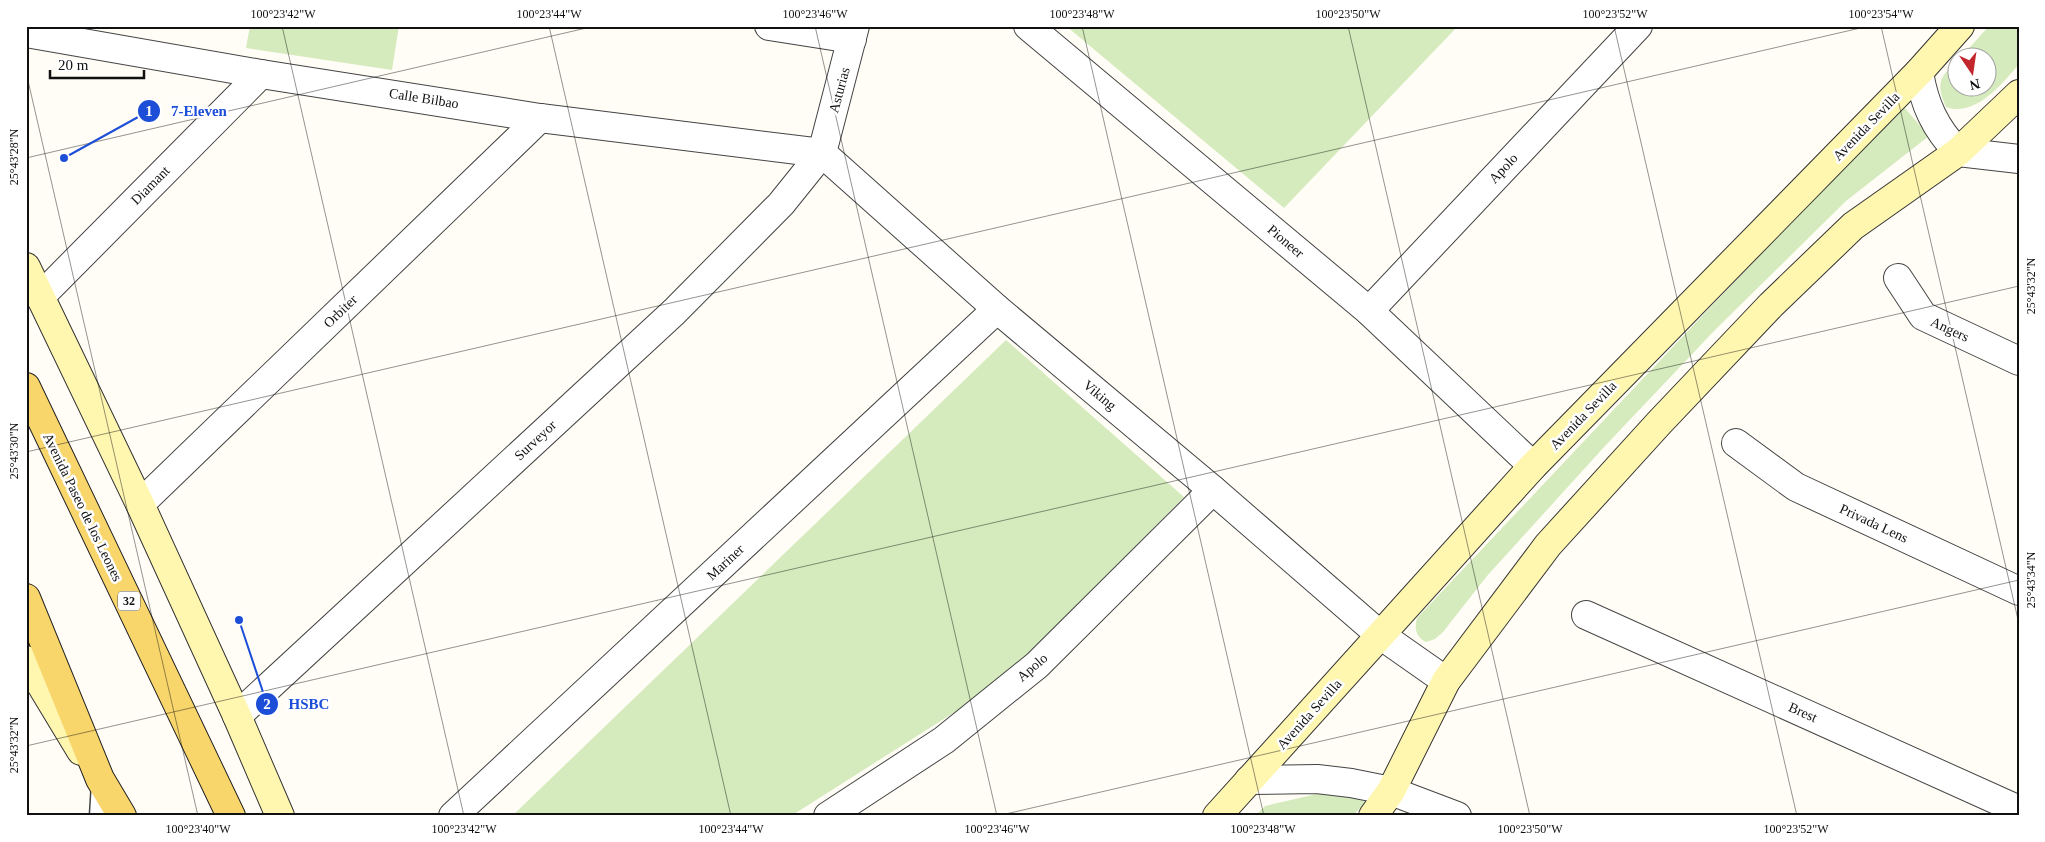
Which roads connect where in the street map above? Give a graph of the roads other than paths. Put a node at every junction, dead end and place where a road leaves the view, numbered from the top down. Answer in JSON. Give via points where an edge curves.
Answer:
{"nodes":[{"id":1,"x":769,"y":26,"type":"edge"},
{"id":2,"x":1028,"y":26,"type":"edge"},
{"id":3,"x":1638,"y":26,"type":"edge"},
{"id":4,"x":1960,"y":26,"type":"edge"},
{"id":5,"x":26,"y":33,"type":"edge"},
{"id":6,"x":853,"y":33,"type":"edge"},
{"id":7,"x":1919,"y":72,"type":"junction"},
{"id":8,"x":260,"y":74,"type":"junction"},
{"id":9,"x":2019,"y":94,"type":"edge"},
{"id":10,"x":540,"y":118,"type":"junction"},
{"id":11,"x":1958,"y":152,"type":"junction"},
{"id":12,"x":822,"y":154,"type":"junction"},
{"id":13,"x":2019,"y":159,"type":"edge"},
{"id":14,"x":26,"y":267,"type":"edge"},
{"id":15,"x":1898,"y":278,"type":"dead end"},
{"id":16,"x":40,"y":297,"type":"junction"},
{"id":17,"x":997,"y":309,"type":"junction"},
{"id":18,"x":1369,"y":310,"type":"junction"},
{"id":19,"x":2019,"y":361,"type":"edge"},
{"id":20,"x":26,"y":387,"type":"edge"},
{"id":21,"x":1736,"y":443,"type":"dead end"},
{"id":22,"x":1533,"y":466,"type":"junction"},
{"id":23,"x":1213,"y":490,"type":"junction"},
{"id":24,"x":140,"y":504,"type":"junction"},
{"id":25,"x":2019,"y":590,"type":"edge"},
{"id":26,"x":26,"y":598,"type":"edge"},
{"id":27,"x":1586,"y":614,"type":"dead end"},
{"id":28,"x":1379,"y":634,"type":"junction"},
{"id":29,"x":26,"y":660,"type":"edge"},
{"id":30,"x":1446,"y":681,"type":"junction"},
{"id":31,"x":237,"y":716,"type":"junction"},
{"id":32,"x":100,"y":779,"type":"junction"},
{"id":33,"x":1250,"y":780,"type":"junction"},
{"id":34,"x":1391,"y":791,"type":"junction"},
{"id":35,"x":2019,"y":810,"type":"edge"},
{"id":36,"x":98,"y":816,"type":"edge"},
{"id":37,"x":122,"y":816,"type":"edge"},
{"id":38,"x":231,"y":816,"type":"edge"},
{"id":39,"x":280,"y":816,"type":"edge"},
{"id":40,"x":453,"y":816,"type":"edge"},
{"id":41,"x":828,"y":816,"type":"edge"},
{"id":42,"x":1217,"y":816,"type":"edge"},
{"id":43,"x":1373,"y":816,"type":"edge"},
{"id":44,"x":1457,"y":816,"type":"edge"}],
"edges":[{"from":1,"to":6,"type":"street"},
{"from":2,"to":18,"type":"street","name":"Pioneer"},
{"from":3,"to":18,"type":"street","name":"Apolo"},
{"from":4,"to":7,"type":"street","name":"Avenida Sevilla"},
{"from":5,"to":8,"type":"street","name":"Calle Bilbao"},
{"from":6,"to":12,"type":"street","name":"Asturias"},
{"from":7,"to":11,"type":"street","via":[[1923,94],[1935,123]]},
{"from":7,"to":22,"type":"street","name":"Avenida Sevilla"},
{"from":8,"to":10,"type":"street","name":"Calle Bilbao"},
{"from":8,"to":16,"type":"street","name":"Diamant"},
{"from":9,"to":11,"type":"street"},
{"from":10,"to":12,"type":"street","name":"Calle Bilbao"},
{"from":10,"to":24,"type":"street","name":"Orbiter"},
{"from":11,"to":13,"type":"street"},
{"from":11,"to":30,"type":"street","via":[[1853,226],[1771,305],[1548,545]]},
{"from":12,"to":17,"type":"street","name":"Viking"},
{"from":12,"to":31,"type":"street","name":"Surveyor","via":[[781,204],[674,312]]},
{"from":14,"to":16,"type":"street"},
{"from":15,"to":19,"type":"street","name":"Angers","via":[[1923,316]]},
{"from":16,"to":24,"type":"street"},
{"from":17,"to":23,"type":"street","name":"Viking"},
{"from":17,"to":40,"type":"street","name":"Mariner"},
{"from":18,"to":22,"type":"street","name":"Pioneer"},
{"from":20,"to":38,"type":"main road","name":"Avenida Paseo de los Leones","number":"32"},
{"from":21,"to":25,"type":"street","name":"Privada Lens","via":[[1796,487]]},
{"from":22,"to":28,"type":"street","name":"Avenida Sevilla"},
{"from":23,"to":28,"type":"street","name":"Viking"},
{"from":23,"to":41,"type":"street","name":"Apolo","via":[[1037,665],[944,740]]},
{"from":24,"to":31,"type":"street"},
{"from":26,"to":32,"type":"main road"},
{"from":27,"to":35,"type":"street","name":"Brest"},
{"from":28,"to":30,"type":"street","name":"Viking"},
{"from":28,"to":33,"type":"street","name":"Avenida Sevilla"},
{"from":29,"to":32,"type":"street"},
{"from":30,"to":34,"type":"street"},
{"from":31,"to":39,"type":"street"},
{"from":32,"to":36,"type":"lane"},
{"from":32,"to":37,"type":"main road"},
{"from":33,"to":34,"type":"street","via":[[1317,780]]},
{"from":33,"to":42,"type":"street","name":"Avenida Sevilla"},
{"from":34,"to":43,"type":"street"},
{"from":34,"to":44,"type":"street"}]}
